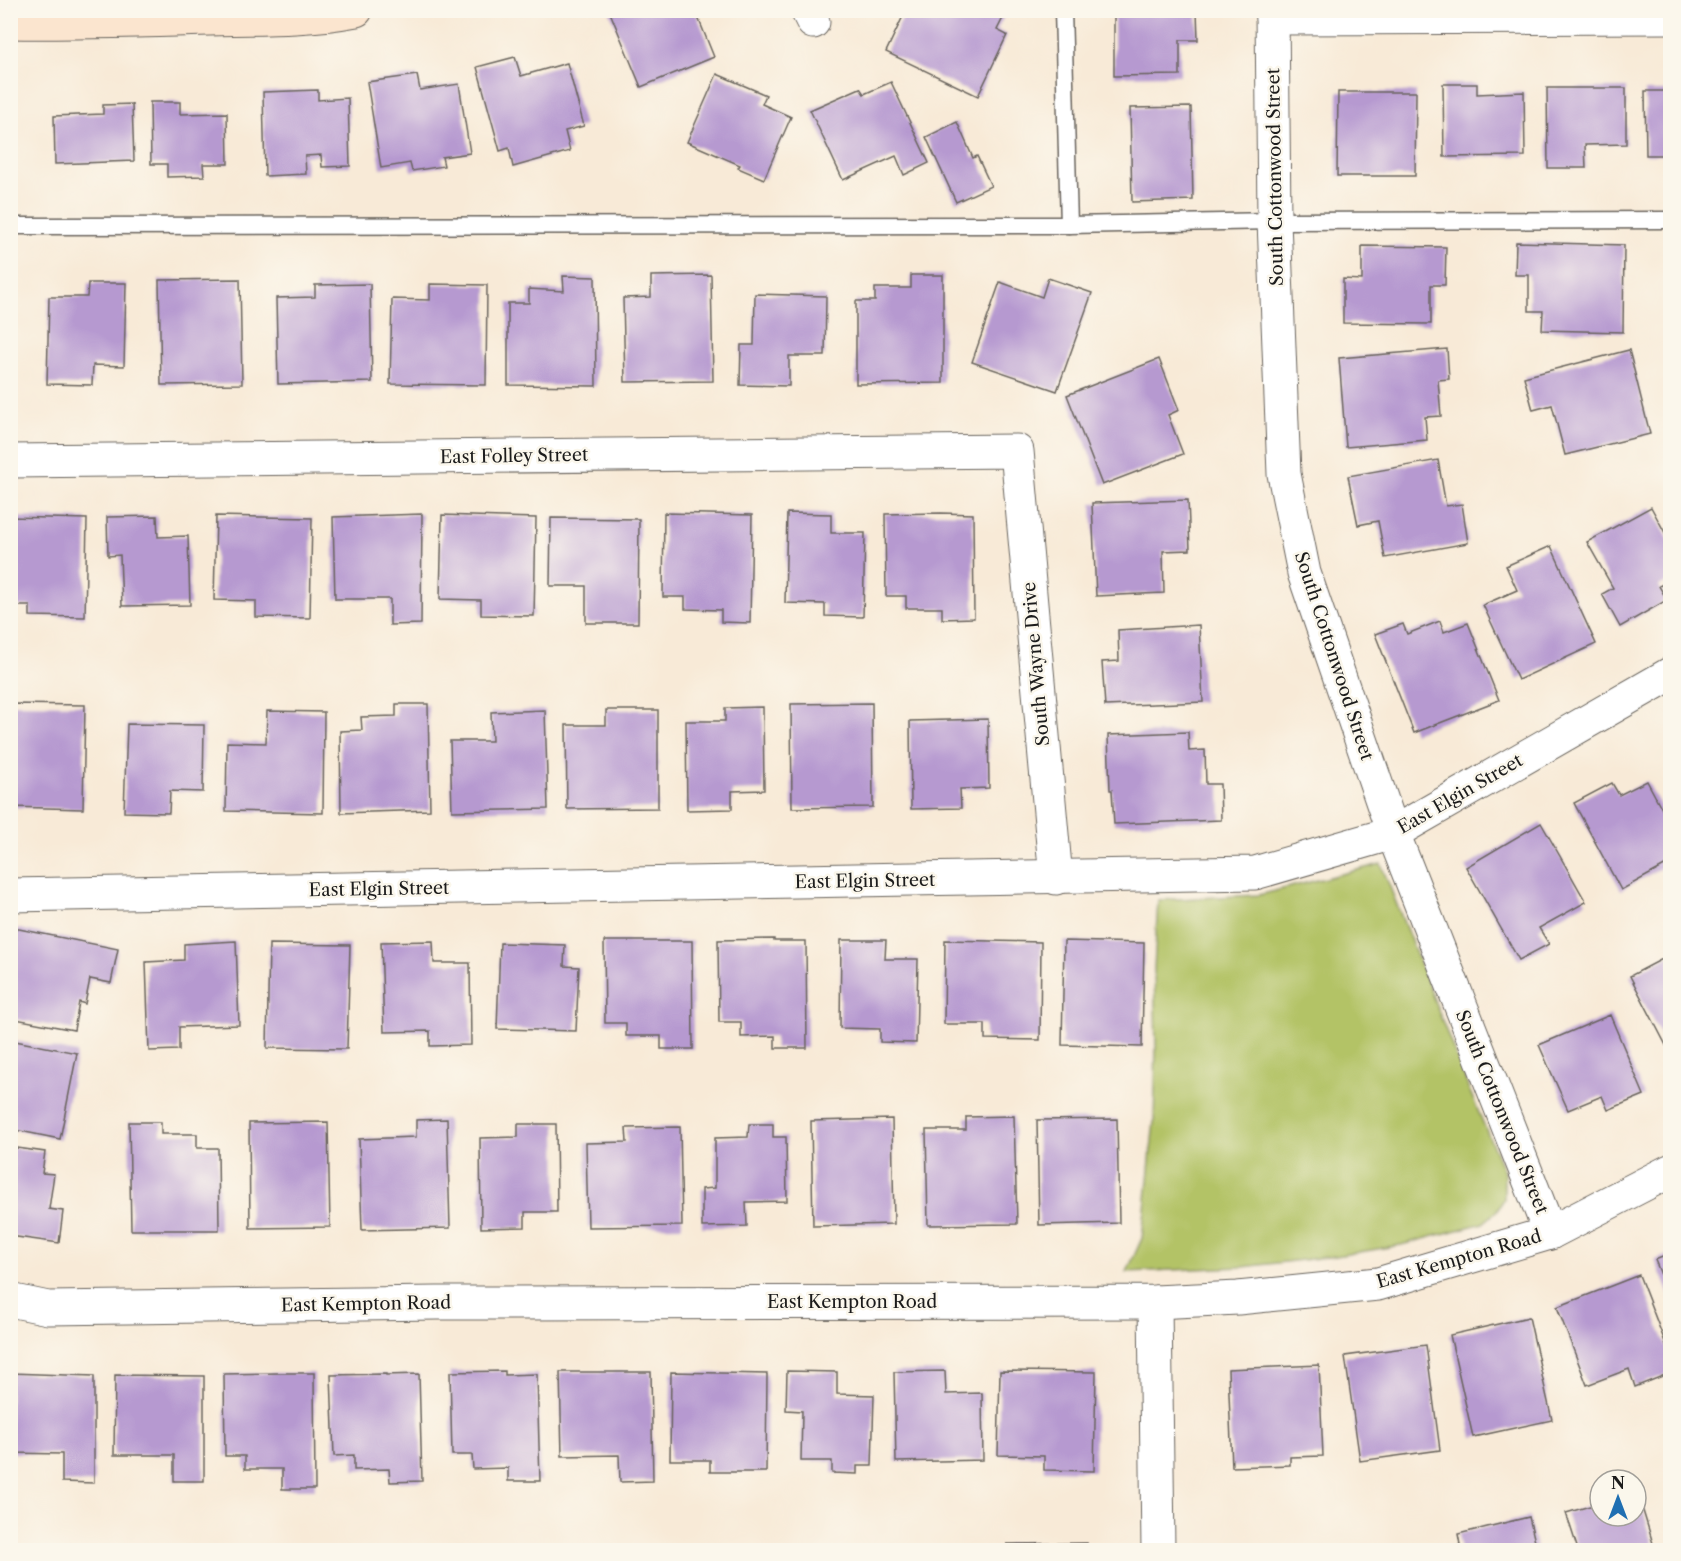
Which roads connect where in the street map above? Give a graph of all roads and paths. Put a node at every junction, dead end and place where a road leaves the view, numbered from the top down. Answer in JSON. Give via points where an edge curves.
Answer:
{"nodes":[{"id":1,"x":356,"y":10,"type":"edge"},
{"id":2,"x":1063,"y":10,"type":"edge"},
{"id":3,"x":1272,"y":14,"type":"edge"},
{"id":4,"x":1543,"y":14,"type":"edge"},
{"id":5,"x":1671,"y":16,"type":"edge"},
{"id":6,"x":10,"y":22,"type":"edge"},
{"id":7,"x":1671,"y":220,"type":"edge"},
{"id":8,"x":1274,"y":221,"type":"junction"},
{"id":9,"x":1069,"y":225,"type":"junction"},
{"id":10,"x":10,"y":226,"type":"edge"},
{"id":11,"x":1017,"y":451,"type":"joint"},
{"id":12,"x":10,"y":461,"type":"edge"},
{"id":13,"x":1671,"y":674,"type":"edge"},
{"id":14,"x":1393,"y":833,"type":"junction"},
{"id":15,"x":1056,"y":878,"type":"junction"},
{"id":16,"x":10,"y":895,"type":"edge"},
{"id":17,"x":1671,"y":1172,"type":"edge"},
{"id":18,"x":1550,"y":1233,"type":"junction"},
{"id":19,"x":10,"y":1300,"type":"edge"},
{"id":20,"x":1155,"y":1302,"type":"junction"},
{"id":21,"x":1158,"y":1551,"type":"edge"}],
"edges":[{"from":1,"to":6,"type":"street","via":[[253,18]]},
{"from":2,"to":9,"type":"lane"},
{"from":3,"to":4,"type":"street"},
{"from":3,"to":8,"type":"street","name":"South Cottonwood Street"},
{"from":4,"to":5,"type":"street"},
{"from":7,"to":8,"type":"lane"},
{"from":8,"to":9,"type":"lane"},
{"from":8,"to":14,"type":"street","name":"South Cottonwood Street","via":[[1284,474],[1304,573]]},
{"from":9,"to":10,"type":"lane"},
{"from":11,"to":12,"type":"street","name":"East Folley Street"},
{"from":11,"to":15,"type":"street","name":"South Wayne Drive"},
{"from":13,"to":14,"type":"street","name":"East Elgin Street"},
{"from":14,"to":15,"type":"street","name":"East Elgin Street","via":[[1255,873]]},
{"from":14,"to":18,"type":"street","name":"South Cottonwood Street"},
{"from":15,"to":16,"type":"street","name":"East Elgin Street"},
{"from":17,"to":18,"type":"street","name":"East Kempton Road"},
{"from":18,"to":20,"type":"street","name":"East Kempton Road","via":[[1378,1284]]},
{"from":19,"to":20,"type":"street","name":"East Kempton Road","via":[[48,1308]]},
{"from":20,"to":21,"type":"street"}]}
